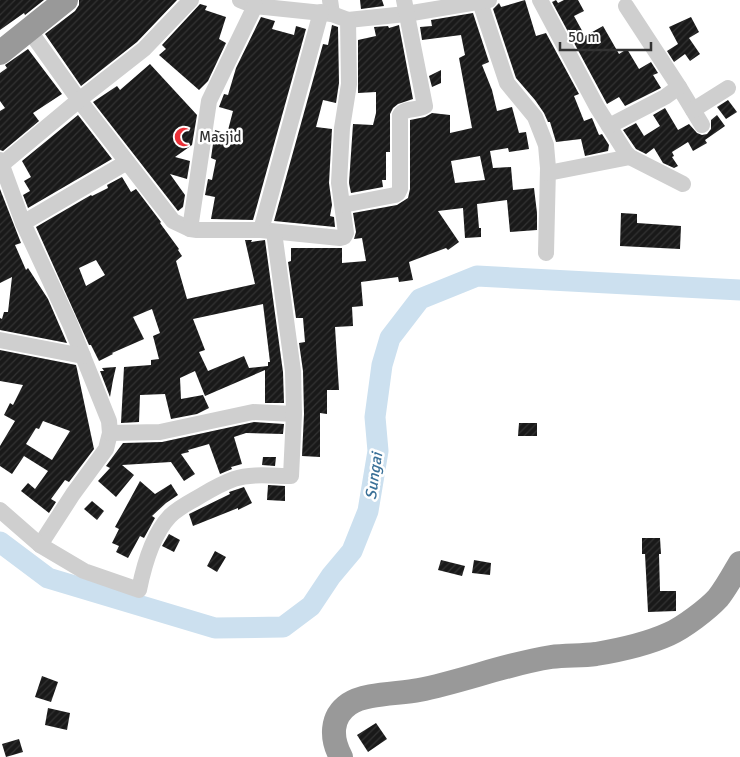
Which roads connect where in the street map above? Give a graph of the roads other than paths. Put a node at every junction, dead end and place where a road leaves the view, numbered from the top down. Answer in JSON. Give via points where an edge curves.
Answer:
{"nodes":[{"id":1,"x":66,"y":0,"type":"edge"},
{"id":2,"x":191,"y":0,"type":"edge"},
{"id":3,"x":540,"y":0,"type":"edge"},
{"id":4,"x":485,"y":1,"type":"edge"},
{"id":5,"x":248,"y":3,"type":"edge"},
{"id":6,"x":626,"y":6,"type":"dead end"},
{"id":7,"x":405,"y":7,"type":"edge"},
{"id":8,"x":328,"y":9,"type":"edge"},
{"id":9,"x":348,"y":20,"type":"junction"},
{"id":10,"x":29,"y":30,"type":"junction"},
{"id":11,"x":0,"y":53,"type":"edge"},
{"id":12,"x":679,"y":87,"type":"junction"},
{"id":13,"x":728,"y":88,"type":"dead end"},
{"id":14,"x":79,"y":100,"type":"junction"},
{"id":15,"x":693,"y":110,"type":"junction"},
{"id":16,"x":702,"y":125,"type":"dead end"},
{"id":17,"x":609,"y":126,"type":"junction"},
{"id":18,"x":630,"y":157,"type":"junction"},
{"id":19,"x":127,"y":162,"type":"junction"},
{"id":20,"x":1,"y":163,"type":"edge"},
{"id":21,"x":548,"y":173,"type":"junction"},
{"id":22,"x":683,"y":184,"type":"dead end"},
{"id":23,"x":343,"y":205,"type":"junction"},
{"id":24,"x":23,"y":223,"type":"junction"},
{"id":25,"x":190,"y":229,"type":"junction"},
{"id":26,"x":268,"y":231,"type":"junction"},
{"id":27,"x":546,"y":253,"type":"dead end"},
{"id":28,"x":0,"y":340,"type":"edge"},
{"id":29,"x":83,"y":356,"type":"junction"},
{"id":30,"x":294,"y":414,"type":"junction"},
{"id":31,"x":110,"y":433,"type":"junction"},
{"id":32,"x":0,"y":510,"type":"edge"},
{"id":33,"x":40,"y":545,"type":"junction"},
{"id":34,"x":740,"y":563,"type":"edge"},
{"id":35,"x":341,"y":757,"type":"edge"}],
"edges":[{"from":1,"to":10,"type":"highway"},
{"from":2,"to":14,"type":"street","via":[[144,49]]},
{"from":3,"to":17,"type":"street"},
{"from":4,"to":7,"type":"street"},
{"from":4,"to":21,"type":"street","via":[[507,83],[535,117],[542,132],[548,153]]},
{"from":5,"to":8,"type":"street"},
{"from":5,"to":25,"type":"street","via":[[209,101]]},
{"from":6,"to":12,"type":"street"},
{"from":7,"to":9,"type":"street"},
{"from":7,"to":23,"type":"street","via":[[425,106],[405,110],[400,115],[400,189],[395,195]]},
{"from":8,"to":9,"type":"street"},
{"from":8,"to":26,"type":"street"},
{"from":9,"to":23,"type":"street","via":[[349,84],[339,182]]},
{"from":10,"to":11,"type":"highway"},
{"from":10,"to":14,"type":"street"},
{"from":12,"to":15,"type":"street"},
{"from":12,"to":17,"type":"street"},
{"from":13,"to":15,"type":"street"},
{"from":14,"to":19,"type":"street"},
{"from":14,"to":20,"type":"street"},
{"from":15,"to":16,"type":"street"},
{"from":17,"to":18,"type":"street"},
{"from":18,"to":21,"type":"street"},
{"from":18,"to":22,"type":"street"},
{"from":19,"to":24,"type":"street"},
{"from":19,"to":25,"type":"street","via":[[173,221]]},
{"from":20,"to":24,"type":"street"},
{"from":21,"to":27,"type":"street"},
{"from":23,"to":26,"type":"street","via":[[344,237]]},
{"from":24,"to":29,"type":"street"},
{"from":25,"to":26,"type":"street"},
{"from":26,"to":30,"type":"street","via":[[293,371]]},
{"from":28,"to":29,"type":"street"},
{"from":29,"to":31,"type":"street","via":[[109,422]]},
{"from":30,"to":31,"type":"street","via":[[253,412],[160,432]]},
{"from":30,"to":33,"type":"street","via":[[291,476],[256,475],[234,479],[170,515],[144,566],[139,590],[84,571]]},
{"from":31,"to":33,"type":"street","via":[[106,449]]},
{"from":32,"to":33,"type":"street"},
{"from":34,"to":35,"type":"highway","via":[[718,598],[671,634],[596,654],[551,657],[458,681],[362,698],[350,703],[333,725],[336,748]]}]}
